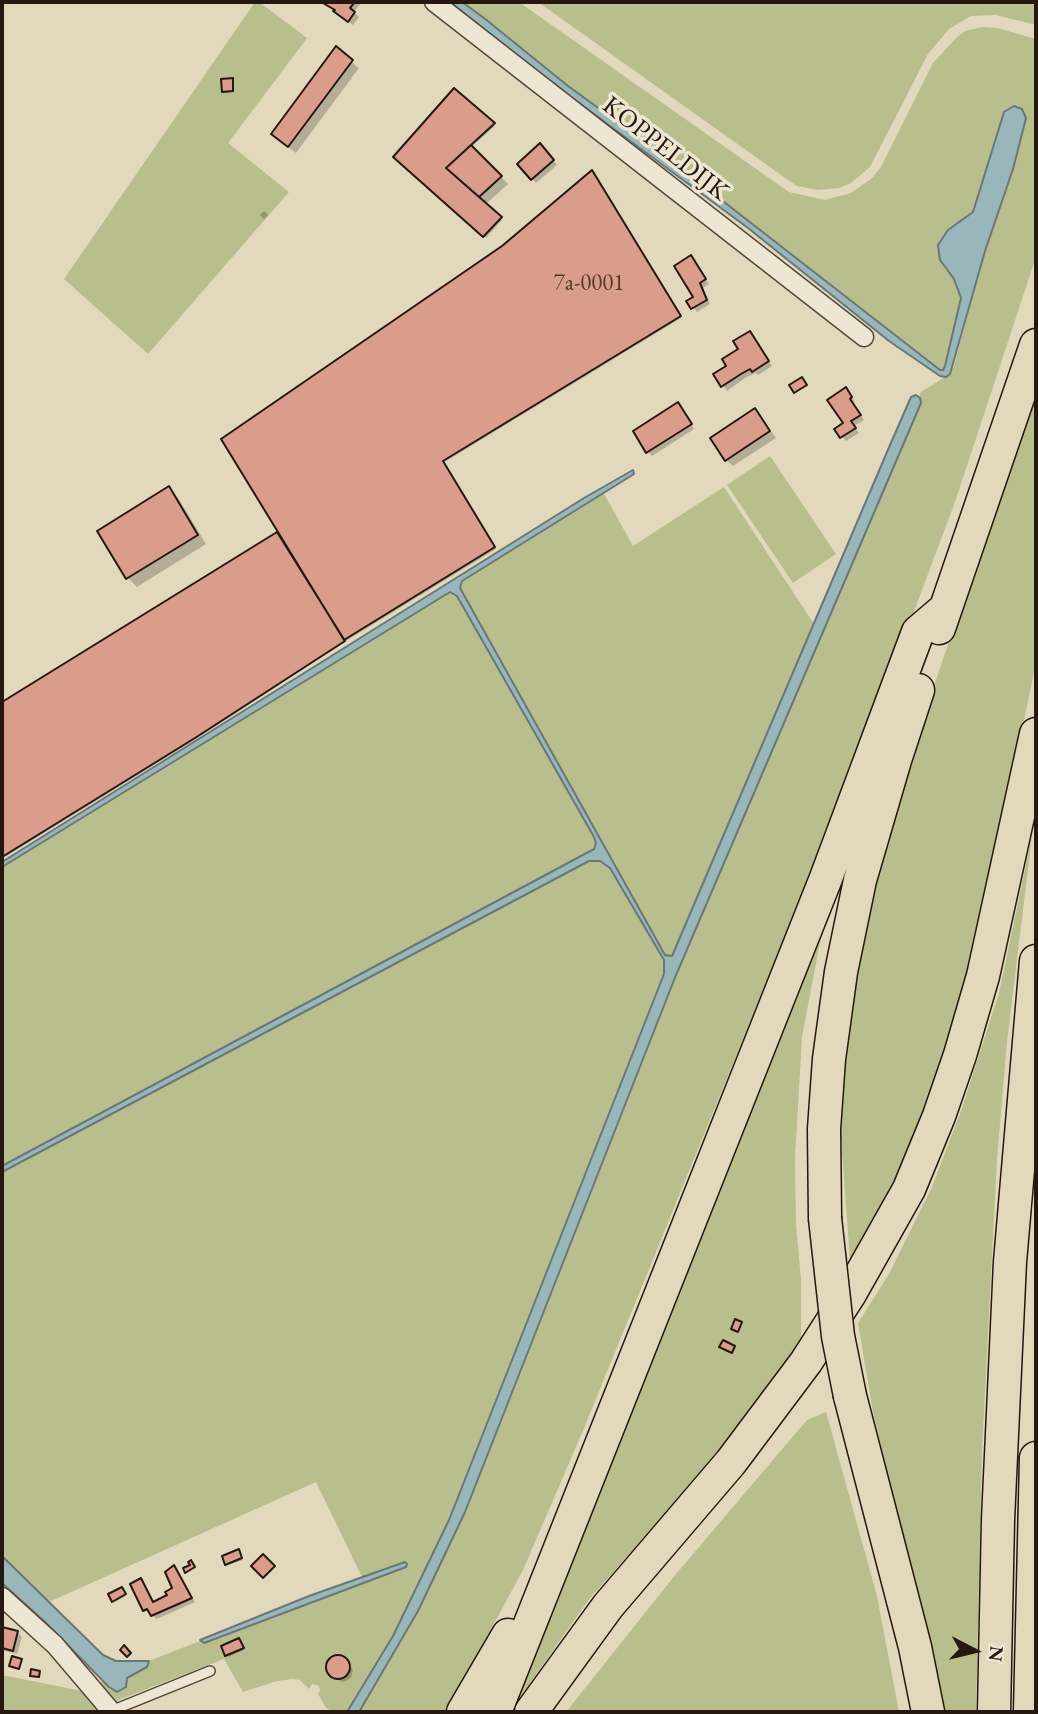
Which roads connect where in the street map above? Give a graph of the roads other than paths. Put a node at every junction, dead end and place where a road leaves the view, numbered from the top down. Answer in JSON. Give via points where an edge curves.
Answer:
{"nodes":[{"id":1,"x":434,"y":2,"type":"edge"},
{"id":2,"x":864,"y":337,"type":"dead end"},
{"id":3,"x":1036,"y":345,"type":"edge"},
{"id":4,"x":945,"y":609,"type":"junction"},
{"id":5,"x":1036,"y":734,"type":"edge"},
{"id":6,"x":1036,"y":961,"type":"edge"},
{"id":7,"x":1036,"y":1458,"type":"edge"},
{"id":8,"x":568,"y":1526,"type":"junction"},
{"id":9,"x":2,"y":1597,"type":"edge"},
{"id":10,"x":209,"y":1671,"type":"dead end"},
{"id":11,"x":112,"y":1712,"type":"edge"},
{"id":12,"x":464,"y":1712,"type":"edge"},
{"id":13,"x":495,"y":1712,"type":"edge"},
{"id":14,"x":531,"y":1712,"type":"edge"},
{"id":15,"x":928,"y":1712,"type":"edge"},
{"id":16,"x":994,"y":1712,"type":"edge"},
{"id":17,"x":1030,"y":1712,"type":"edge"}],
"edges":[{"from":1,"to":2,"type":"street","name":"KOPPELDIJK"},
{"from":3,"to":4,"type":"highway"},
{"from":4,"to":8,"type":"highway","via":[[918,632],[821,890]]},
{"from":4,"to":15,"type":"highway","bridge":true,"via":[[860,880],[829,1059],[824,1129],[825,1218],[838,1336]]},
{"from":5,"to":14,"type":"highway","via":[[983,976],[939,1116],[909,1189],[806,1362],[731,1462],[608,1606]]},
{"from":6,"to":16,"type":"highway","via":[[1010,1262]]},
{"from":7,"to":17,"type":"highway"},
{"from":8,"to":12,"type":"highway"},
{"from":8,"to":13,"type":"highway"},
{"from":9,"to":11,"type":"street","via":[[55,1645]]},
{"from":10,"to":11,"type":"lane"}]}
